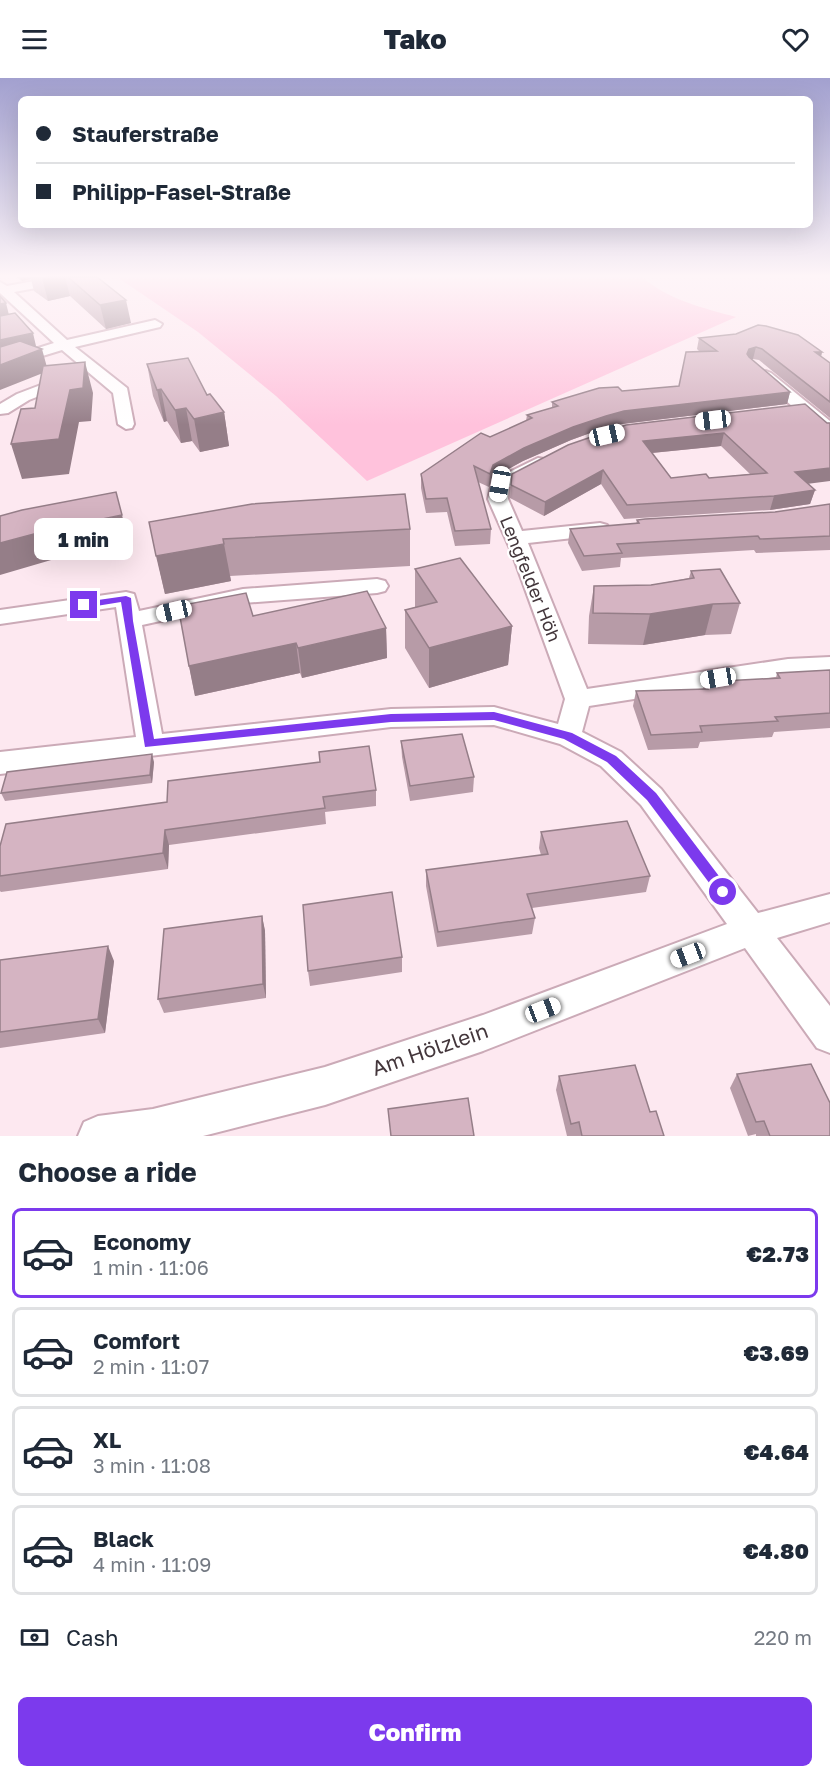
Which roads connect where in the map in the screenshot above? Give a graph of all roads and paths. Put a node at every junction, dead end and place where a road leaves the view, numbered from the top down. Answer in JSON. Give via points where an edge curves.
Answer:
{"nodes":[{"id":1,"x":43,"y":326,"type":"edge"},
{"id":2,"x":145,"y":326,"type":"edge"},
{"id":3,"x":64,"y":345,"type":"junction"},
{"id":4,"x":0,"y":365,"type":"edge"},
{"id":5,"x":753,"y":365,"type":"edge"},
{"id":6,"x":94,"y":369,"type":"junction"},
{"id":7,"x":805,"y":409,"type":"junction"},
{"id":8,"x":2,"y":410,"type":"dead end"},
{"id":9,"x":782,"y":412,"type":"edge"},
{"id":10,"x":126,"y":424,"type":"dead end"},
{"id":11,"x":830,"y":429,"type":"edge"},
{"id":12,"x":552,"y":457,"type":"edge"},
{"id":13,"x":619,"y":527,"type":"edge"},
{"id":14,"x":514,"y":538,"type":"junction"},
{"id":15,"x":377,"y":586,"type":"dead end"},
{"id":16,"x":0,"y":617,"type":"edge"},
{"id":17,"x":128,"y":621,"type":"junction"},
{"id":18,"x":830,"y":665,"type":"edge"},
{"id":19,"x":578,"y":699,"type":"junction"},
{"id":20,"x":568,"y":736,"type":"junction"},
{"id":21,"x":150,"y":744,"type":"junction"},
{"id":22,"x":0,"y":763,"type":"edge"},
{"id":23,"x":830,"y":908,"type":"edge"},
{"id":24,"x":752,"y":930,"type":"junction"},
{"id":25,"x":830,"y":1035,"type":"edge"},
{"id":26,"x":98,"y":1136,"type":"edge"}],
"edges":[{"from":1,"to":3,"type":"street"},
{"from":2,"to":3,"type":"street"},
{"from":3,"to":4,"type":"street"},
{"from":3,"to":6,"type":"street"},
{"from":5,"to":7,"type":"street"},
{"from":6,"to":8,"type":"street","via":[[23,397]]},
{"from":6,"to":10,"type":"street","via":[[121,391]]},
{"from":7,"to":9,"type":"street"},
{"from":7,"to":11,"type":"street"},
{"from":12,"to":14,"type":"street","name":"Lengfelder Höh","via":[[500,484],[498,499]]},
{"from":13,"to":14,"type":"street"},
{"from":14,"to":19,"type":"street","name":"Lengfelder Höh"},
{"from":15,"to":17,"type":"street","via":[[243,596]]},
{"from":16,"to":17,"type":"street","via":[[126,598]]},
{"from":17,"to":21,"type":"street"},
{"from":18,"to":19,"type":"street","via":[[788,667]]},
{"from":19,"to":20,"type":"street"},
{"from":20,"to":21,"type":"street","via":[[494,716],[402,717]]},
{"from":20,"to":24,"type":"street","via":[[611,759],[651,797]]},
{"from":21,"to":22,"type":"street"},
{"from":23,"to":24,"type":"street","name":"Am Hölzlein"},
{"from":24,"to":25,"type":"street"},
{"from":24,"to":26,"type":"street","name":"Am Hölzlein","via":[[483,1033],[325,1086],[153,1129]]}]}
